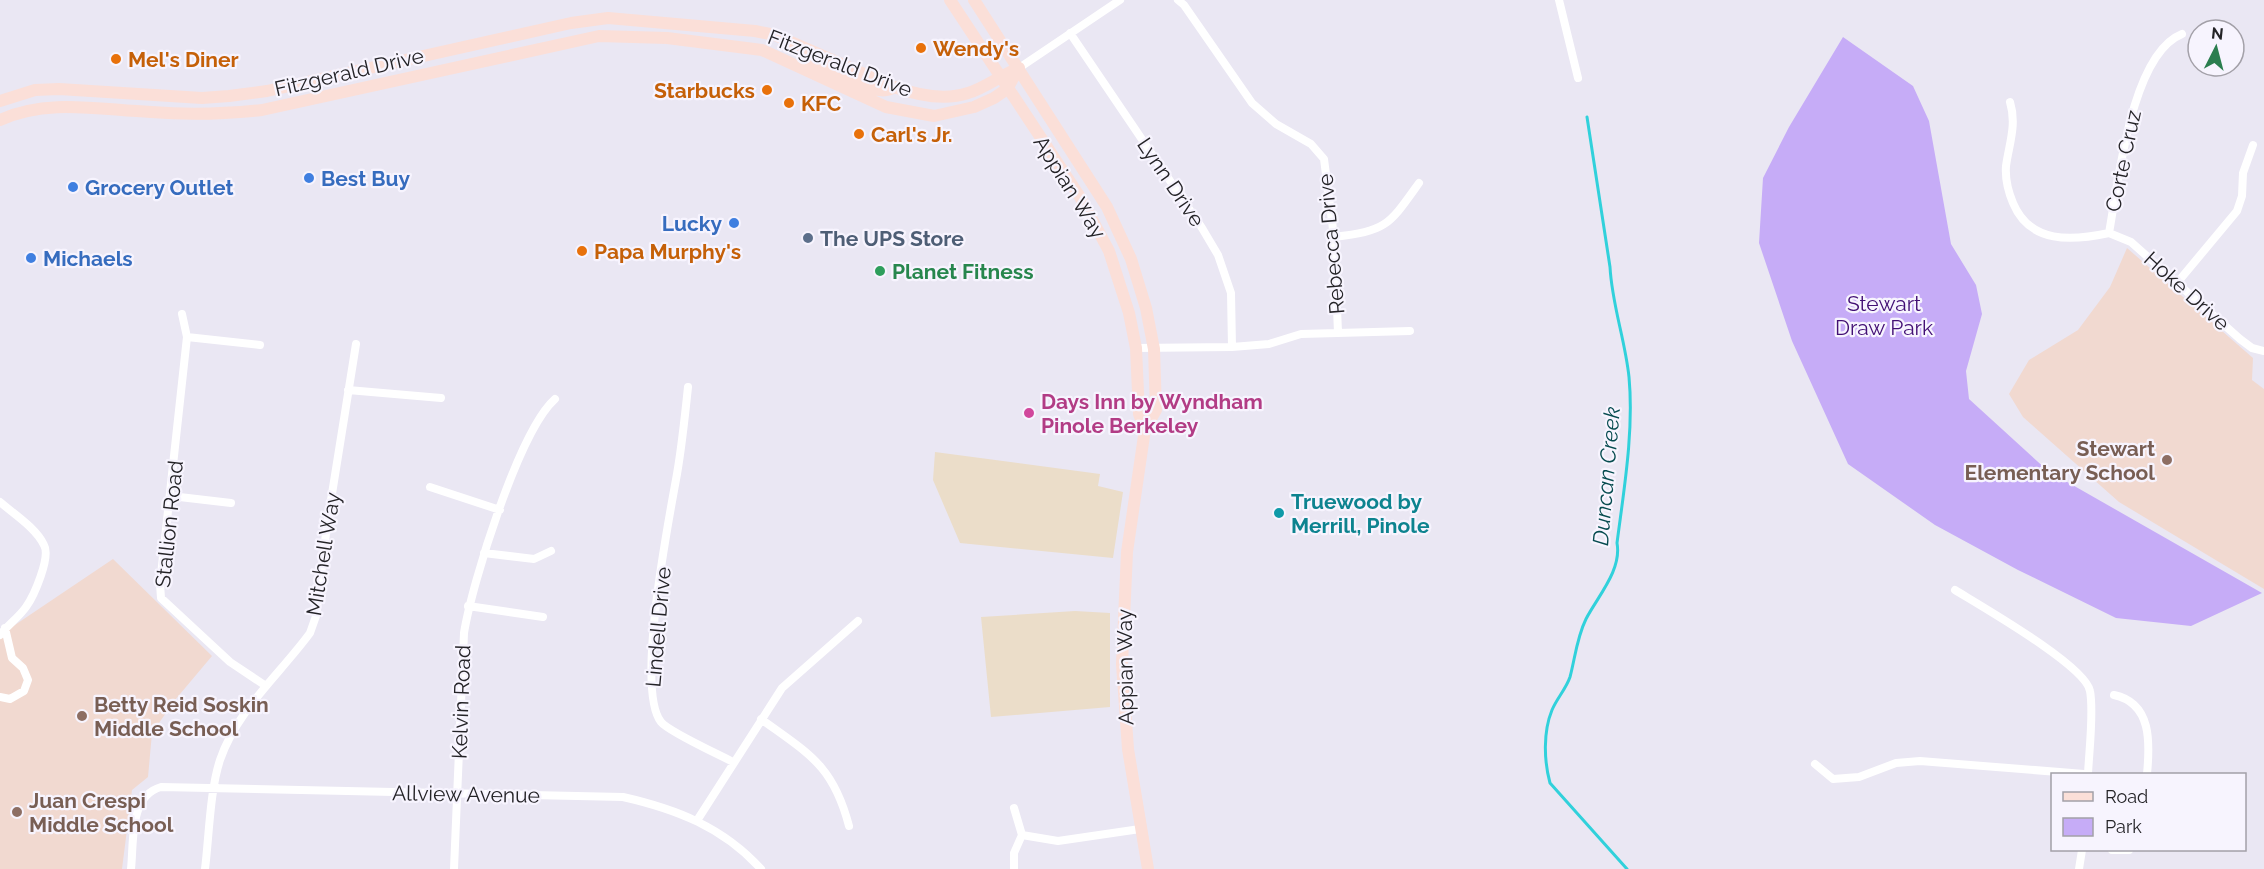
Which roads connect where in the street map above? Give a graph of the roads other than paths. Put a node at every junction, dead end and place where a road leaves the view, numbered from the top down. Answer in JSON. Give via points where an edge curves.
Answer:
{"nodes":[{"id":1,"x":950,"y":0,"type":"edge"},
{"id":2,"x":974,"y":0,"type":"edge"},
{"id":3,"x":1120,"y":0,"type":"edge"},
{"id":4,"x":1178,"y":0,"type":"edge"},
{"id":5,"x":1559,"y":0,"type":"edge"},
{"id":6,"x":1070,"y":33,"type":"junction"},
{"id":7,"x":2182,"y":34,"type":"dead end"},
{"id":8,"x":780,"y":57,"type":"junction"},
{"id":9,"x":841,"y":64,"type":"junction"},
{"id":10,"x":1019,"y":68,"type":"junction"},
{"id":11,"x":999,"y":75,"type":"junction"},
{"id":12,"x":1578,"y":78,"type":"dead end"},
{"id":13,"x":828,"y":80,"type":"junction"},
{"id":14,"x":894,"y":87,"type":"junction"},
{"id":15,"x":1007,"y":89,"type":"junction"},
{"id":16,"x":0,"y":101,"type":"edge"},
{"id":17,"x":2010,"y":102,"type":"dead end"},
{"id":18,"x":0,"y":120,"type":"edge"},
{"id":19,"x":2253,"y":146,"type":"dead end"},
{"id":20,"x":1419,"y":183,"type":"dead end"},
{"id":21,"x":2109,"y":233,"type":"junction"},
{"id":22,"x":1334,"y":237,"type":"junction"},
{"id":23,"x":2177,"y":283,"type":"junction"},
{"id":24,"x":182,"y":314,"type":"dead end"},
{"id":25,"x":1410,"y":331,"type":"dead end"},
{"id":26,"x":1338,"y":332,"type":"junction"},
{"id":27,"x":187,"y":337,"type":"junction"},
{"id":28,"x":356,"y":344,"type":"dead end"},
{"id":29,"x":260,"y":345,"type":"dead end"},
{"id":30,"x":1232,"y":347,"type":"junction"},
{"id":31,"x":1136,"y":348,"type":"junction"},
{"id":32,"x":1154,"y":349,"type":"junction"},
{"id":33,"x":2264,"y":351,"type":"edge"},
{"id":34,"x":688,"y":387,"type":"dead end"},
{"id":35,"x":348,"y":390,"type":"junction"},
{"id":36,"x":441,"y":398,"type":"dead end"},
{"id":37,"x":555,"y":399,"type":"dead end"},
{"id":38,"x":1145,"y":429,"type":"junction"},
{"id":39,"x":430,"y":487,"type":"dead end"},
{"id":40,"x":171,"y":496,"type":"junction"},
{"id":41,"x":0,"y":502,"type":"edge"},
{"id":42,"x":231,"y":503,"type":"dead end"},
{"id":43,"x":500,"y":510,"type":"junction"},
{"id":44,"x":551,"y":551,"type":"dead end"},
{"id":45,"x":484,"y":553,"type":"junction"},
{"id":46,"x":1955,"y":590,"type":"dead end"},
{"id":47,"x":468,"y":606,"type":"junction"},
{"id":48,"x":543,"y":617,"type":"dead end"},
{"id":49,"x":858,"y":621,"type":"dead end"},
{"id":50,"x":3,"y":632,"type":"edge"},
{"id":51,"x":266,"y":686,"type":"junction"},
{"id":52,"x":2114,"y":695,"type":"dead end"},
{"id":53,"x":0,"y":697,"type":"edge"},
{"id":54,"x":761,"y":719,"type":"junction"},
{"id":55,"x":733,"y":762,"type":"junction"},
{"id":56,"x":1815,"y":764,"type":"dead end"},
{"id":57,"x":2073,"y":773,"type":"edge"},
{"id":58,"x":2086,"y":773,"type":"edge"},
{"id":59,"x":2147,"y":773,"type":"edge"},
{"id":60,"x":216,"y":788,"type":"junction"},
{"id":61,"x":458,"y":794,"type":"junction"},
{"id":62,"x":1014,"y":808,"type":"dead end"},
{"id":63,"x":698,"y":819,"type":"junction"},
{"id":64,"x":849,"y":826,"type":"dead end"},
{"id":65,"x":1140,"y":829,"type":"junction"},
{"id":66,"x":1022,"y":835,"type":"junction"},
{"id":67,"x":2082,"y":851,"type":"edge"},
{"id":68,"x":131,"y":869,"type":"edge"},
{"id":69,"x":205,"y":869,"type":"edge"},
{"id":70,"x":454,"y":869,"type":"edge"},
{"id":71,"x":761,"y":869,"type":"edge"},
{"id":72,"x":1014,"y":869,"type":"edge"},
{"id":73,"x":1148,"y":869,"type":"edge"},
{"id":74,"x":2079,"y":869,"type":"edge"}],
"edges":[{"from":1,"to":11,"type":"main road","name":"Appian Way"},
{"from":2,"to":10,"type":"main road","name":"Appian Way"},
{"from":3,"to":6,"type":"street"},
{"from":4,"to":22,"type":"street","name":"Rebecca Drive","via":[[1252,103],[1311,144],[1324,159]]},
{"from":5,"to":12,"type":"street"},
{"from":6,"to":10,"type":"street"},
{"from":6,"to":30,"type":"street","name":"Lynn Drive","via":[[1218,255],[1231,293]]},
{"from":7,"to":21,"type":"street","name":"Corte Cruz","via":[[2170,39],[2154,60],[2133,106]]},
{"from":8,"to":9,"type":"main road","via":[[794,57],[833,69]]},
{"from":8,"to":13,"type":"main road","name":"Fitzgerald Drive"},
{"from":8,"to":18,"type":"main road","name":"Fitzgerald Drive","via":[[718,44],[629,35],[599,36],[262,110],[202,114],[58,106],[18,112]]},
{"from":9,"to":14,"type":"main road","name":"Fitzgerald Drive"},
{"from":9,"to":16,"type":"main road","name":"Fitzgerald Drive","via":[[775,35],[755,31],[608,18],[247,94],[202,98],[59,89],[35,90]]},
{"from":10,"to":11,"type":"main road","name":"Fitzgerald Drive"},
{"from":10,"to":15,"type":"main road"},
{"from":10,"to":32,"type":"main road","name":"Appian Way","via":[[1107,207],[1138,281]]},
{"from":11,"to":14,"type":"main road","name":"Fitzgerald Drive","via":[[969,93],[952,96],[912,93]]},
{"from":11,"to":15,"type":"main road","name":"Appian Way"},
{"from":13,"to":14,"type":"main road","via":[[846,78],[876,91]]},
{"from":13,"to":15,"type":"main road","name":"Fitzgerald Drive","via":[[886,107],[934,116],[974,108]]},
{"from":15,"to":31,"type":"main road","name":"Appian Way","via":[[1095,223],[1122,285]]},
{"from":17,"to":21,"type":"street","via":[[2014,117],[2006,168],[2008,190],[2017,212],[2046,236],[2078,239]]},
{"from":19,"to":23,"type":"street","via":[[2243,173],[2237,211]]},
{"from":20,"to":22,"type":"street","via":[[1392,221],[1371,233]]},
{"from":21,"to":23,"type":"street","name":"Hoke Drive","via":[[2131,242]]},
{"from":22,"to":26,"type":"street","name":"Rebecca Drive"},
{"from":23,"to":33,"type":"street","name":"Hoke Drive","via":[[2240,339]]},
{"from":24,"to":27,"type":"street","name":"Stallion Road"},
{"from":25,"to":26,"type":"street"},
{"from":26,"to":30,"type":"street","via":[[1301,334],[1269,344]]},
{"from":27,"to":29,"type":"street"},
{"from":27,"to":40,"type":"street","name":"Stallion Road"},
{"from":28,"to":35,"type":"street","name":"Mitchell Way"},
{"from":30,"to":32,"type":"street"},
{"from":31,"to":32,"type":"street"},
{"from":31,"to":38,"type":"main road","name":"Appian Way","via":[[1139,414]]},
{"from":32,"to":38,"type":"main road","name":"Appian Way","via":[[1156,410]]},
{"from":34,"to":55,"type":"street","name":"Lindell Drive","via":[[653,645],[653,707],[662,724]]},
{"from":35,"to":36,"type":"street"},
{"from":35,"to":51,"type":"street","name":"Mitchell Way","via":[[316,616],[310,633]]},
{"from":37,"to":43,"type":"street","name":"Kelvin Road","via":[[544,409]]},
{"from":38,"to":65,"type":"main road","name":"Appian Way","via":[[1127,552],[1122,624],[1128,749]]},
{"from":39,"to":43,"type":"street"},
{"from":40,"to":42,"type":"street"},
{"from":40,"to":51,"type":"street","name":"Stallion Road","via":[[161,598],[230,662]]},
{"from":41,"to":50,"type":"street","via":[[28,526],[45,545],[46,552],[26,606]]},
{"from":43,"to":45,"type":"street","name":"Kelvin Road"},
{"from":44,"to":45,"type":"street","via":[[534,560]]},
{"from":45,"to":47,"type":"street","name":"Kelvin Road"},
{"from":46,"to":58,"type":"street","via":[[2022,631],[2085,678],[2090,691]]},
{"from":47,"to":48,"type":"street"},
{"from":47,"to":61,"type":"street","name":"Kelvin Road"},
{"from":49,"to":54,"type":"street","via":[[782,687]]},
{"from":50,"to":53,"type":"street","via":[[12,658],[23,668],[28,680],[20,693],[10,699]]},
{"from":51,"to":60,"type":"street","name":"Mitchell Way","via":[[228,740],[219,762]]},
{"from":52,"to":59,"type":"street","via":[[2136,705],[2146,724],[2150,744]]},
{"from":54,"to":55,"type":"street"},
{"from":54,"to":64,"type":"street","via":[[807,752],[831,779],[841,796]]},
{"from":55,"to":63,"type":"street"},
{"from":56,"to":57,"type":"street","via":[[1833,779],[1859,777],[1896,763],[1920,761]]},
{"from":60,"to":61,"type":"street","name":"Allview Avenue"},
{"from":60,"to":68,"type":"street","name":"Allview Avenue","via":[[162,787],[142,798]]},
{"from":60,"to":69,"type":"street","name":"Mitchell Way"},
{"from":61,"to":63,"type":"street","name":"Allview Avenue","via":[[623,797]]},
{"from":61,"to":70,"type":"street","name":"Kelvin Road"},
{"from":62,"to":66,"type":"street"},
{"from":63,"to":71,"type":"street","name":"Allview Avenue"},
{"from":65,"to":66,"type":"street","via":[[1058,841]]},
{"from":65,"to":73,"type":"main road","name":"Appian Way"},
{"from":66,"to":72,"type":"street","via":[[1014,853]]},
{"from":67,"to":74,"type":"street"}]}
